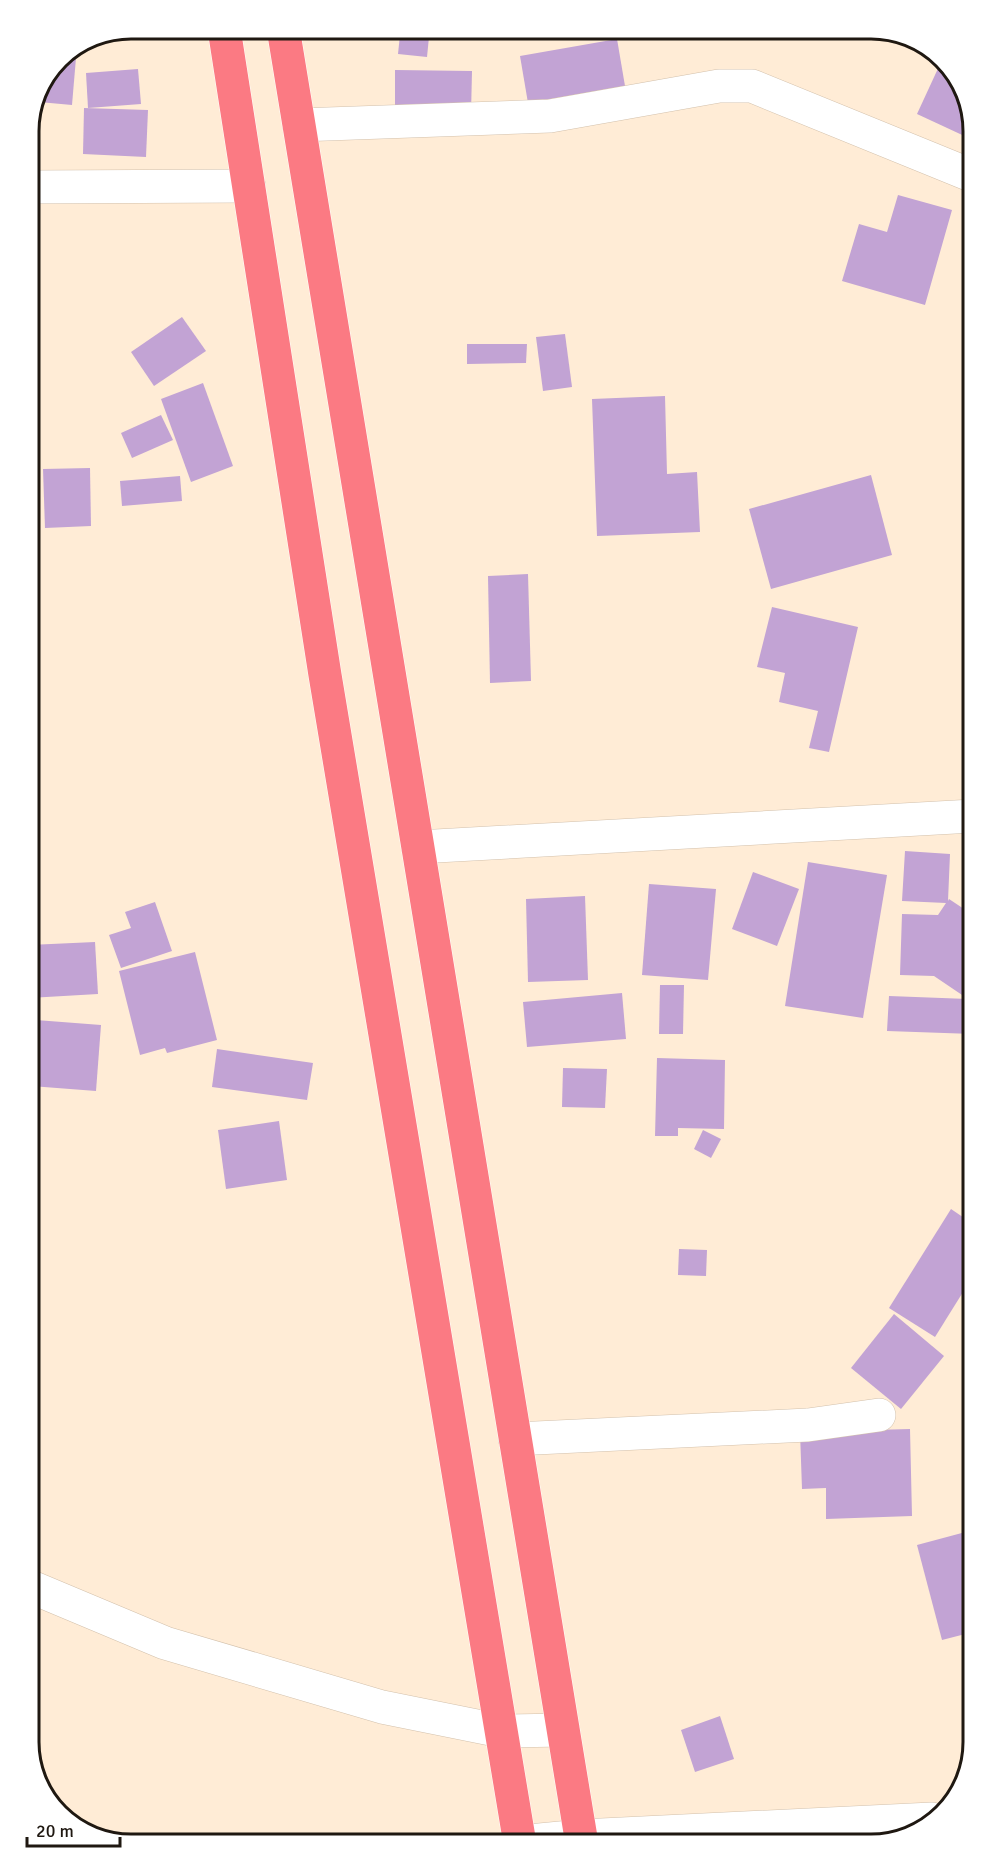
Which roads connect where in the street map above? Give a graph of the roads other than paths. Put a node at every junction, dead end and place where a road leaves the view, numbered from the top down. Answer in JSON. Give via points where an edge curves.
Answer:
{"nodes":[{"id":1,"x":226,"y":39,"type":"edge"},
{"id":2,"x":285,"y":39,"type":"edge"},
{"id":3,"x":299,"y":125,"type":"junction"},
{"id":4,"x":963,"y":172,"type":"edge"},
{"id":5,"x":249,"y":186,"type":"junction"},
{"id":6,"x":39,"y":187,"type":"edge"},
{"id":7,"x":963,"y":817,"type":"edge"},
{"id":8,"x":418,"y":847,"type":"junction"},
{"id":9,"x":879,"y":1415,"type":"dead end"},
{"id":10,"x":515,"y":1439,"type":"junction"},
{"id":11,"x":39,"y":1591,"type":"edge"},
{"id":12,"x":563,"y":1730,"type":"junction"},
{"id":13,"x":501,"y":1731,"type":"junction"},
{"id":14,"x":920,"y":1820,"type":"edge"},
{"id":15,"x":518,"y":1834,"type":"edge"},
{"id":16,"x":580,"y":1834,"type":"edge"},
{"id":17,"x":681,"y":1834,"type":"edge"}],
"edges":[{"from":1,"to":5,"type":"highway"},
{"from":2,"to":3,"type":"highway"},
{"from":3,"to":4,"type":"street","via":[[550,116],[719,86],[752,86]]},
{"from":3,"to":8,"type":"highway"},
{"from":5,"to":6,"type":"street"},
{"from":5,"to":13,"type":"highway","via":[[325,675]]},
{"from":7,"to":8,"type":"street"},
{"from":8,"to":10,"type":"highway"},
{"from":9,"to":10,"type":"street","via":[[808,1425]]},
{"from":10,"to":12,"type":"highway"},
{"from":11,"to":13,"type":"street","via":[[165,1643],[382,1707]]},
{"from":12,"to":13,"type":"street"},
{"from":12,"to":16,"type":"highway"},
{"from":13,"to":15,"type":"highway"},
{"from":14,"to":17,"type":"street"}]}
